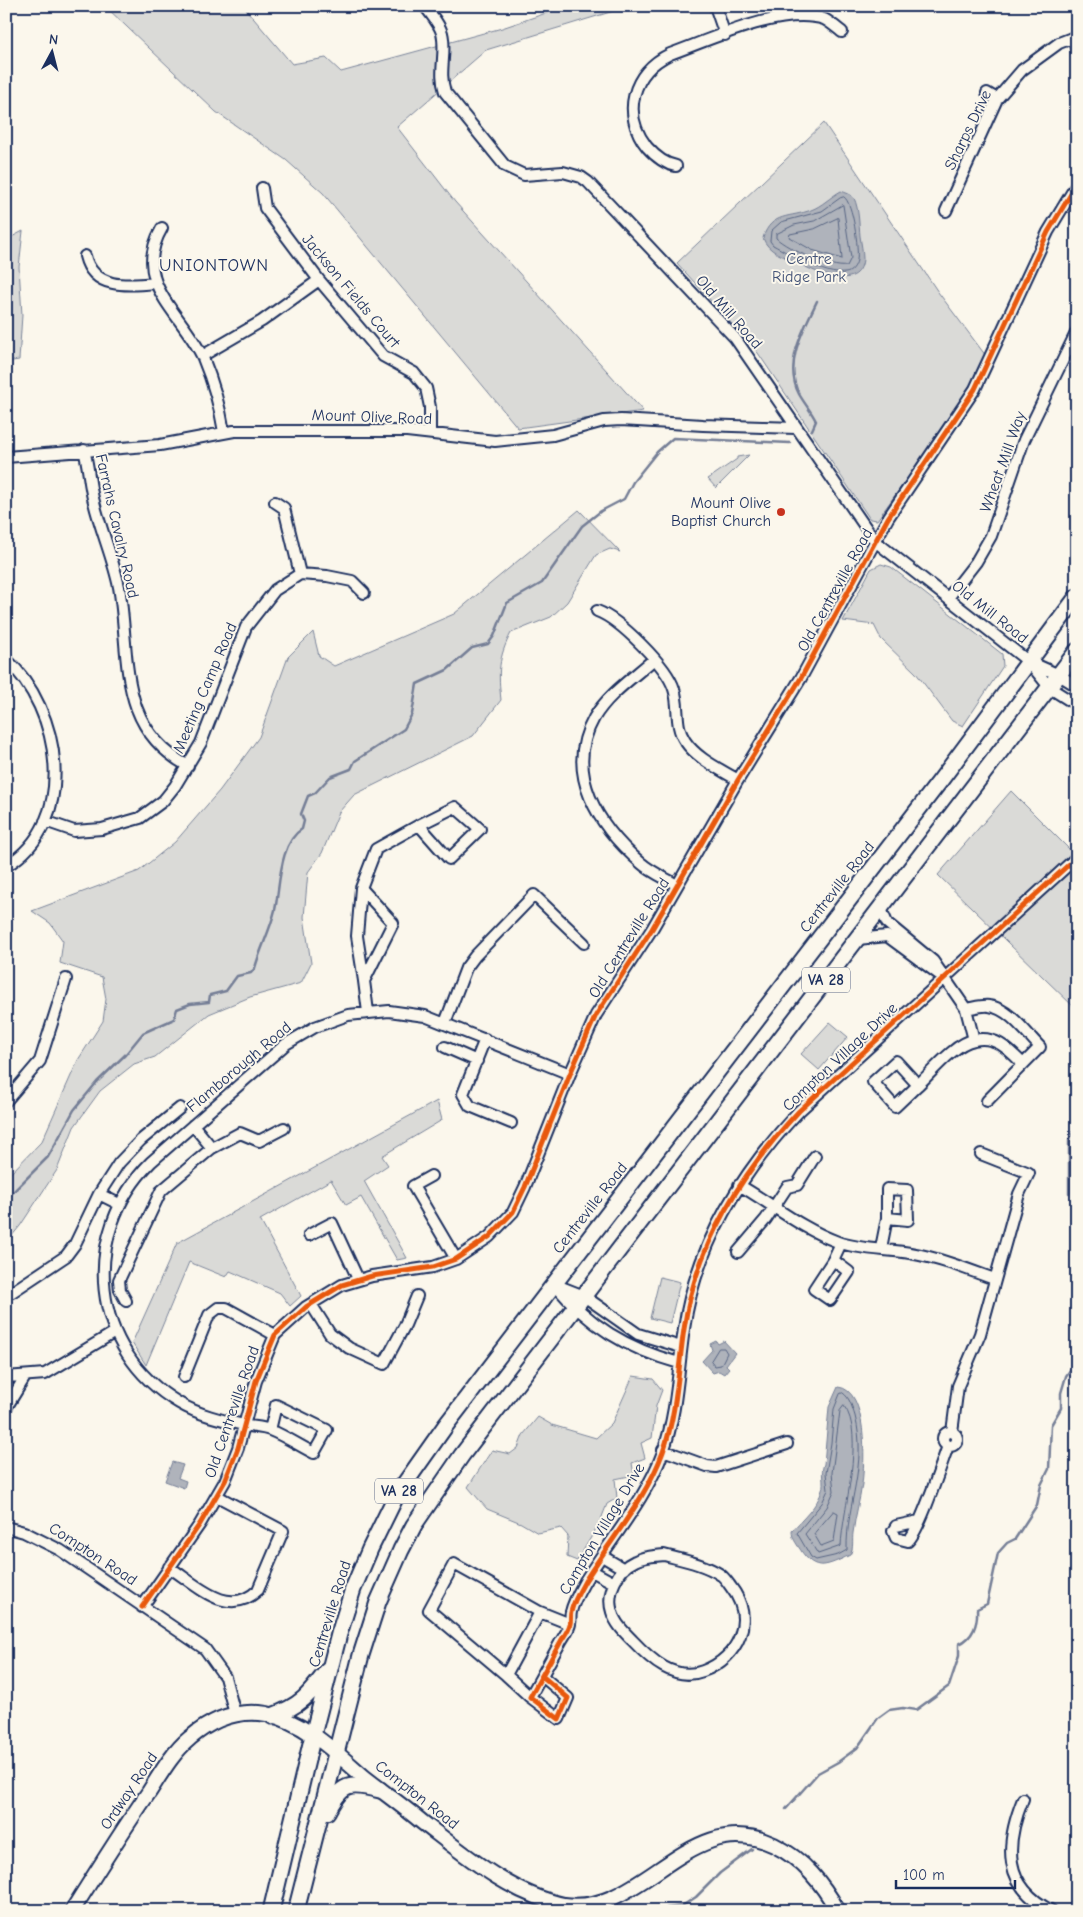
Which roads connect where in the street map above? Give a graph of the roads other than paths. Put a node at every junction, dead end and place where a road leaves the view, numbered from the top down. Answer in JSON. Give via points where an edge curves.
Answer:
{"nodes":[{"id":1,"x":425,"y":6,"type":"edge"},
{"id":2,"x":715,"y":6,"type":"edge"},
{"id":3,"x":842,"y":32,"type":"dead end"},
{"id":4,"x":725,"y":35,"type":"junction"},
{"id":5,"x":1075,"y":37,"type":"edge"},
{"id":6,"x":1077,"y":52,"type":"edge"},
{"id":7,"x":987,"y":92,"type":"dead end"},
{"id":8,"x":997,"y":99,"type":"junction"},
{"id":9,"x":676,"y":166,"type":"dead end"},
{"id":10,"x":1077,"y":184,"type":"edge"},
{"id":11,"x":262,"y":188,"type":"dead end"},
{"id":12,"x":946,"y":211,"type":"dead end"},
{"id":13,"x":162,"y":228,"type":"dead end"},
{"id":14,"x":85,"y":256,"type":"dead end"},
{"id":15,"x":319,"y":280,"type":"junction"},
{"id":16,"x":154,"y":283,"type":"junction"},
{"id":17,"x":1077,"y":330,"type":"edge"},
{"id":18,"x":202,"y":356,"type":"junction"},
{"id":19,"x":796,"y":428,"type":"junction"},
{"id":20,"x":224,"y":432,"type":"junction"},
{"id":21,"x":430,"y":433,"type":"junction"},
{"id":22,"x":84,"y":450,"type":"junction"},
{"id":23,"x":6,"y":457,"type":"edge"},
{"id":24,"x":276,"y":502,"type":"dead end"},
{"id":25,"x":875,"y":542,"type":"junction"},
{"id":26,"x":300,"y":574,"type":"junction"},
{"id":27,"x":364,"y":594,"type":"dead end"},
{"id":28,"x":1077,"y":597,"type":"edge"},
{"id":29,"x":948,"y":598,"type":"junction"},
{"id":30,"x":597,"y":611,"type":"dead end"},
{"id":31,"x":1077,"y":651,"type":"edge"},
{"id":32,"x":6,"y":659,"type":"edge"},
{"id":33,"x":654,"y":659,"type":"junction"},
{"id":34,"x":1029,"y":662,"type":"junction"},
{"id":35,"x":1059,"y":674,"type":"junction"},
{"id":36,"x":1077,"y":686,"type":"edge"},
{"id":37,"x":1050,"y":688,"type":"junction"},
{"id":38,"x":1077,"y":705,"type":"edge"},
{"id":39,"x":188,"y":766,"type":"junction"},
{"id":40,"x":738,"y":780,"type":"junction"},
{"id":41,"x":45,"y":821,"type":"junction"},
{"id":42,"x":419,"y":825,"type":"junction"},
{"id":43,"x":1077,"y":857,"type":"edge"},
{"id":44,"x":6,"y":866,"type":"edge"},
{"id":45,"x":677,"y":885,"type":"junction"},
{"id":46,"x":361,"y":888,"type":"junction"},
{"id":47,"x":881,"y":909,"type":"junction"},
{"id":48,"x":858,"y":939,"type":"junction"},
{"id":49,"x":584,"y":943,"type":"dead end"},
{"id":50,"x":944,"y":978,"type":"junction"},
{"id":51,"x":66,"y":979,"type":"dead end"},
{"id":52,"x":364,"y":980,"type":"junction"},
{"id":53,"x":966,"y":1009,"type":"junction"},
{"id":54,"x":368,"y":1012,"type":"junction"},
{"id":55,"x":445,"y":1023,"type":"junction"},
{"id":56,"x":485,"y":1039,"type":"junction"},
{"id":57,"x":974,"y":1040,"type":"junction"},
{"id":58,"x":444,"y":1047,"type":"dead end"},
{"id":59,"x":476,"y":1061,"type":"junction"},
{"id":60,"x":1023,"y":1064,"type":"junction"},
{"id":61,"x":570,"y":1074,"type":"junction"},
{"id":62,"x":918,"y":1085,"type":"junction"},
{"id":63,"x":987,"y":1100,"type":"dead end"},
{"id":64,"x":6,"y":1101,"type":"edge"},
{"id":65,"x":180,"y":1108,"type":"dead end"},
{"id":66,"x":511,"y":1123,"type":"dead end"},
{"id":67,"x":193,"y":1125,"type":"junction"},
{"id":68,"x":284,"y":1128,"type":"dead end"},
{"id":69,"x":212,"y":1148,"type":"junction"},
{"id":70,"x":981,"y":1154,"type":"dead end"},
{"id":71,"x":815,"y":1156,"type":"dead end"},
{"id":72,"x":430,"y":1176,"type":"dead end"},
{"id":73,"x":739,"y":1185,"type":"junction"},
{"id":74,"x":99,"y":1194,"type":"junction"},
{"id":75,"x":119,"y":1204,"type":"junction"},
{"id":76,"x":775,"y":1206,"type":"junction"},
{"id":77,"x":886,"y":1218,"type":"dead end"},
{"id":78,"x":309,"y":1234,"type":"dead end"},
{"id":79,"x":840,"y":1243,"type":"junction"},
{"id":80,"x":881,"y":1248,"type":"junction"},
{"id":81,"x":738,"y":1252,"type":"dead end"},
{"id":82,"x":456,"y":1258,"type":"junction"},
{"id":83,"x":833,"y":1260,"type":"dead end"},
{"id":84,"x":358,"y":1279,"type":"junction"},
{"id":85,"x":994,"y":1279,"type":"junction"},
{"id":86,"x":554,"y":1284,"type":"junction"},
{"id":87,"x":12,"y":1292,"type":"dead end"},
{"id":88,"x":416,"y":1296,"type":"dead end"},
{"id":89,"x":584,"y":1296,"type":"junction"},
{"id":90,"x":126,"y":1300,"type":"dead end"},
{"id":91,"x":311,"y":1304,"type":"junction"},
{"id":92,"x":575,"y":1308,"type":"junction"},
{"id":93,"x":115,"y":1332,"type":"junction"},
{"id":94,"x":275,"y":1335,"type":"junction"},
{"id":95,"x":681,"y":1348,"type":"junction"},
{"id":96,"x":679,"y":1363,"type":"junction"},
{"id":97,"x":6,"y":1377,"type":"edge"},
{"id":98,"x":24,"y":1377,"type":"junction"},
{"id":99,"x":184,"y":1377,"type":"dead end"},
{"id":100,"x":6,"y":1408,"type":"edge"},
{"id":101,"x":244,"y":1425,"type":"junction"},
{"id":102,"x":270,"y":1430,"type":"junction"},
{"id":103,"x":787,"y":1444,"type":"dead end"},
{"id":104,"x":664,"y":1450,"type":"junction"},
{"id":105,"x":217,"y":1496,"type":"junction"},
{"id":106,"x":919,"y":1521,"type":"dead end"},
{"id":107,"x":6,"y":1527,"type":"edge"},
{"id":108,"x":602,"y":1556,"type":"junction"},
{"id":109,"x":169,"y":1567,"type":"junction"},
{"id":110,"x":624,"y":1569,"type":"junction"},
{"id":111,"x":592,"y":1571,"type":"junction"},
{"id":112,"x":614,"y":1583,"type":"junction"},
{"id":113,"x":142,"y":1607,"type":"junction"},
{"id":114,"x":540,"y":1612,"type":"junction"},
{"id":115,"x":570,"y":1624,"type":"junction"},
{"id":116,"x":331,"y":1666,"type":"junction"},
{"id":117,"x":506,"y":1675,"type":"junction"},
{"id":118,"x":542,"y":1676,"type":"junction"},
{"id":119,"x":530,"y":1696,"type":"junction"},
{"id":120,"x":236,"y":1714,"type":"junction"},
{"id":121,"x":272,"y":1716,"type":"junction"},
{"id":122,"x":313,"y":1735,"type":"junction"},
{"id":123,"x":336,"y":1754,"type":"junction"},
{"id":124,"x":380,"y":1790,"type":"junction"},
{"id":125,"x":1024,"y":1799,"type":"dead end"},
{"id":126,"x":317,"y":1831,"type":"junction"},
{"id":127,"x":72,"y":1911,"type":"edge"},
{"id":128,"x":271,"y":1911,"type":"edge"},
{"id":129,"x":296,"y":1911,"type":"edge"},
{"id":130,"x":838,"y":1911,"type":"edge"},
{"id":131,"x":1052,"y":1911,"type":"edge"}],
"edges":[{"from":1,"to":19,"type":"street","name":"Old Mill Road","via":[[442,34],[441,80],[445,92],[505,166],[524,175],[563,172],[588,182],[735,338]]},
{"from":2,"to":4,"type":"street"},
{"from":3,"to":4,"type":"street","via":[[826,20],[792,15]]},
{"from":4,"to":9,"type":"street","via":[[660,59],[645,71],[636,88],[632,112],[640,138],[654,155]]},
{"from":5,"to":6,"type":"street"},
{"from":5,"to":8,"type":"street","name":"Sharps Drive","via":[[1059,43],[1022,70]]},
{"from":7,"to":8,"type":"street"},
{"from":8,"to":12,"type":"street","name":"Sharps Drive"},
{"from":10,"to":25,"type":"street","name":"Old Centreville Road","via":[[1048,232],[975,389]]},
{"from":11,"to":15,"type":"street","name":"Jackson Fields Court","via":[[264,208]]},
{"from":13,"to":16,"type":"street","via":[[152,254]]},
{"from":14,"to":16,"type":"street","via":[[88,268],[102,280],[126,286]]},
{"from":15,"to":18,"type":"street","via":[[262,321]]},
{"from":15,"to":21,"type":"street","name":"Jackson Fields Court","via":[[383,356],[414,373],[426,388]]},
{"from":16,"to":18,"type":"street"},
{"from":17,"to":29,"type":"street","name":"Wheat Mill Way","via":[[1024,440],[991,536]]},
{"from":18,"to":20,"type":"street","via":[[216,394]]},
{"from":19,"to":21,"type":"street","name":"Mount Olive Road","via":[[621,420],[553,435],[508,440],[478,440]]},
{"from":19,"to":25,"type":"street","name":"Old Mill Road"},
{"from":20,"to":21,"type":"street","name":"Mount Olive Road"},
{"from":20,"to":22,"type":"street","name":"Mount Olive Road","via":[[160,445]]},
{"from":22,"to":23,"type":"street","name":"Mount Olive Road"},
{"from":22,"to":39,"type":"street","name":"Farrahs Cavalry Road","via":[[94,503],[119,586],[132,699],[141,719],[161,747]]},
{"from":24,"to":26,"type":"street","via":[[284,508]]},
{"from":25,"to":29,"type":"street","name":"Old Mill Road"},
{"from":25,"to":40,"type":"street","name":"Old Centreville Road","via":[[801,678]]},
{"from":26,"to":27,"type":"street","via":[[352,581]]},
{"from":26,"to":39,"type":"street","name":"Meeting Camp Road","via":[[275,590],[246,628],[207,729]]},
{"from":28,"to":34,"type":"highway","name":"Centreville Road","number":"VA 28"},
{"from":29,"to":34,"type":"street","name":"Old Mill Road"},
{"from":30,"to":33,"type":"street","via":[[620,624]]},
{"from":31,"to":35,"type":"highway","number":"VA 28"},
{"from":32,"to":41,"type":"street","via":[[29,685],[48,726],[54,776]]},
{"from":33,"to":40,"type":"street","via":[[673,685],[678,724],[686,743],[704,760]]},
{"from":33,"to":45,"type":"street","via":[[614,694],[594,718],[584,744],[583,778],[589,799],[602,822],[640,862]]},
{"from":34,"to":35,"type":"street"},
{"from":34,"to":37,"type":"street"},
{"from":34,"to":86,"type":"highway","name":"Centreville Road","number":"VA 28"},
{"from":35,"to":36,"type":"street"},
{"from":35,"to":37,"type":"highway","number":"VA 28"},
{"from":37,"to":38,"type":"street"},
{"from":37,"to":47,"type":"highway","number":"VA 28"},
{"from":39,"to":41,"type":"street","name":"Meeting Camp Road","via":[[163,801],[131,822],[83,832]]},
{"from":40,"to":45,"type":"street","name":"Old Centreville Road"},
{"from":41,"to":44,"type":"street","via":[[30,846]]},
{"from":42,"to":42,"type":"street","via":[[455,807],[480,828],[449,859]]},
{"from":42,"to":46,"type":"street","via":[[376,849]]},
{"from":43,"to":50,"type":"street","name":"Compton Village Drive"},
{"from":45,"to":61,"type":"street","name":"Old Centreville Road","via":[[596,1015]]},
{"from":46,"to":52,"type":"street","via":[[357,936]]},
{"from":46,"to":52,"type":"street","via":[[393,923]]},
{"from":47,"to":48,"type":"highway","number":"VA 28"},
{"from":47,"to":50,"type":"street","via":[[884,920],[929,957]]},
{"from":48,"to":50,"type":"street","via":[[887,936]]},
{"from":48,"to":89,"type":"highway","number":"VA 28"},
{"from":49,"to":55,"type":"street","via":[[534,895],[466,968]]},
{"from":50,"to":53,"type":"street"},
{"from":50,"to":73,"type":"street","name":"Compton Village Drive","via":[[799,1111],[770,1141]]},
{"from":51,"to":64,"type":"street","via":[[40,1061]]},
{"from":52,"to":54,"type":"street"},
{"from":53,"to":57,"type":"street"},
{"from":53,"to":60,"type":"street","via":[[988,1006],[1005,1013],[1040,1048]]},
{"from":54,"to":55,"type":"street","name":"Flamborough Road","via":[[406,1012]]},
{"from":54,"to":67,"type":"street","name":"Flamborough Road","via":[[331,1020],[286,1044]]},
{"from":55,"to":56,"type":"street","name":"Flamborough Road"},
{"from":56,"to":59,"type":"street"},
{"from":56,"to":61,"type":"street","name":"Flamborough Road"},
{"from":57,"to":60,"type":"street","via":[[986,1038],[998,1042]]},
{"from":57,"to":62,"type":"street","via":[[964,1043]]},
{"from":58,"to":59,"type":"street"},
{"from":59,"to":66,"type":"street","via":[[463,1094],[470,1106]]},
{"from":60,"to":63,"type":"street"},
{"from":61,"to":82,"type":"street","name":"Old Centreville Road","via":[[513,1212],[489,1237]]},
{"from":62,"to":62,"type":"street","via":[[895,1107],[872,1082],[896,1061]]},
{"from":65,"to":74,"type":"street","via":[[118,1163]]},
{"from":67,"to":69,"type":"street"},
{"from":67,"to":75,"type":"street","name":"Flamborough Road","via":[[143,1170]]},
{"from":68,"to":69,"type":"street","via":[[259,1141],[240,1133]]},
{"from":69,"to":90,"type":"street","via":[[160,1191],[119,1280]]},
{"from":70,"to":85,"type":"street","via":[[1029,1173],[1019,1194]]},
{"from":71,"to":76,"type":"street","via":[[797,1185],[787,1187]]},
{"from":72,"to":82,"type":"street","via":[[413,1186]]},
{"from":73,"to":76,"type":"street"},
{"from":73,"to":95,"type":"street","name":"Compton Village Drive","via":[[704,1254]]},
{"from":74,"to":75,"type":"street"},
{"from":74,"to":87,"type":"street","via":[[66,1256]]},
{"from":75,"to":93,"type":"street","name":"Flamborough Road","via":[[110,1225],[104,1254],[104,1285]]},
{"from":76,"to":79,"type":"street"},
{"from":76,"to":81,"type":"street"},
{"from":77,"to":80,"type":"street"},
{"from":78,"to":84,"type":"street","via":[[332,1223]]},
{"from":79,"to":80,"type":"street"},
{"from":79,"to":83,"type":"street"},
{"from":80,"to":85,"type":"street","via":[[951,1263]]},
{"from":82,"to":84,"type":"street","name":"Old Centreville Road","via":[[419,1271]]},
{"from":84,"to":91,"type":"street","name":"Old Centreville Road","via":[[330,1291]]},
{"from":85,"to":106,"type":"street","via":[[980,1334],[958,1386],[952,1432],[943,1437],[948,1446]]},
{"from":86,"to":89,"type":"street"},
{"from":86,"to":92,"type":"street"},
{"from":86,"to":116,"type":"highway","name":"Centreville Road","number":"VA 28","via":[[396,1496],[353,1589]]},
{"from":88,"to":91,"type":"street","via":[[384,1364],[349,1348],[330,1334]]},
{"from":89,"to":92,"type":"highway","number":"VA 28"},
{"from":89,"to":95,"type":"street","via":[[638,1334]]},
{"from":91,"to":94,"type":"street","name":"Old Centreville Road"},
{"from":92,"to":96,"type":"street","via":[[631,1347]]},
{"from":92,"to":123,"type":"highway","number":"VA 28","via":[[441,1483],[400,1550],[368,1628]]},
{"from":93,"to":98,"type":"street","via":[[45,1374]]},
{"from":93,"to":101,"type":"street","name":"Flamborough Road","via":[[134,1363],[164,1393],[197,1412]]},
{"from":94,"to":99,"type":"street","via":[[226,1308],[218,1308],[209,1315]]},
{"from":94,"to":101,"type":"street","name":"Old Centreville Road","via":[[256,1381]]},
{"from":95,"to":96,"type":"street","name":"Compton Village Drive"},
{"from":96,"to":104,"type":"street","name":"Compton Village Drive"},
{"from":97,"to":98,"type":"street"},
{"from":98,"to":100,"type":"street"},
{"from":101,"to":102,"type":"street","name":"Flamborough Road"},
{"from":101,"to":105,"type":"street","name":"Old Centreville Road","via":[[233,1462]]},
{"from":102,"to":102,"type":"street","name":"Flamborough Road","via":[[276,1405],[327,1430],[314,1453]]},
{"from":103,"to":104,"type":"street","via":[[716,1467]]},
{"from":104,"to":108,"type":"street","name":"Compton Village Drive","via":[[649,1481]]},
{"from":105,"to":109,"type":"street","name":"Old Centreville Road"},
{"from":105,"to":109,"type":"street","via":[[283,1531],[258,1590],[251,1597],[231,1603],[218,1600]]},
{"from":107,"to":113,"type":"street","name":"Compton Road","via":[[36,1537],[60,1550]]},
{"from":108,"to":110,"type":"street"},
{"from":108,"to":111,"type":"street","name":"Compton Village Drive"},
{"from":109,"to":113,"type":"street","name":"Old Centreville Road"},
{"from":110,"to":112,"type":"street"},
{"from":110,"to":112,"type":"street","via":[[634,1561],[664,1555],[698,1564],[723,1576],[738,1596],[743,1617],[738,1642],[728,1657],[716,1667],[696,1674],[677,1673],[658,1665],[619,1626],[612,1612]]},
{"from":111,"to":112,"type":"street"},
{"from":111,"to":115,"type":"street","name":"Compton Village Drive","via":[[571,1612]]},
{"from":113,"to":120,"type":"street","name":"Compton Road","via":[[208,1653],[225,1676]]},
{"from":114,"to":115,"type":"street"},
{"from":114,"to":117,"type":"street"},
{"from":114,"to":117,"type":"street","via":[[454,1564],[429,1610]]},
{"from":115,"to":118,"type":"street","name":"Compton Village Drive"},
{"from":116,"to":121,"type":"highway","via":[[305,1700]]},
{"from":116,"to":122,"type":"highway","name":"Centreville Road","number":"VA 28"},
{"from":117,"to":119,"type":"street"},
{"from":118,"to":119,"type":"street","name":"Compton Village Drive"},
{"from":118,"to":119,"type":"street","via":[[568,1698],[559,1719]]},
{"from":120,"to":121,"type":"main road","name":"Compton Road"},
{"from":120,"to":127,"type":"main road","name":"Ordway Road","via":[[209,1724],[182,1745]]},
{"from":121,"to":122,"type":"main road","name":"Compton Road"},
{"from":122,"to":123,"type":"main road","name":"Compton Road"},
{"from":122,"to":128,"type":"highway","name":"Centreville Road","number":"VA 28"},
{"from":123,"to":124,"type":"main road","name":"Compton Road"},
{"from":123,"to":126,"type":"highway","number":"VA 28"},
{"from":124,"to":126,"type":"highway","via":[[360,1785],[341,1790]]},
{"from":124,"to":130,"type":"main road","name":"Compton Road","via":[[490,1872],[550,1901],[579,1907],[609,1901],[699,1845],[740,1836],[762,1840],[790,1854],[817,1879]]},
{"from":125,"to":131,"type":"street","via":[[1012,1828],[1012,1864],[1026,1891]]},
{"from":126,"to":129,"type":"highway","number":"VA 28"}]}
